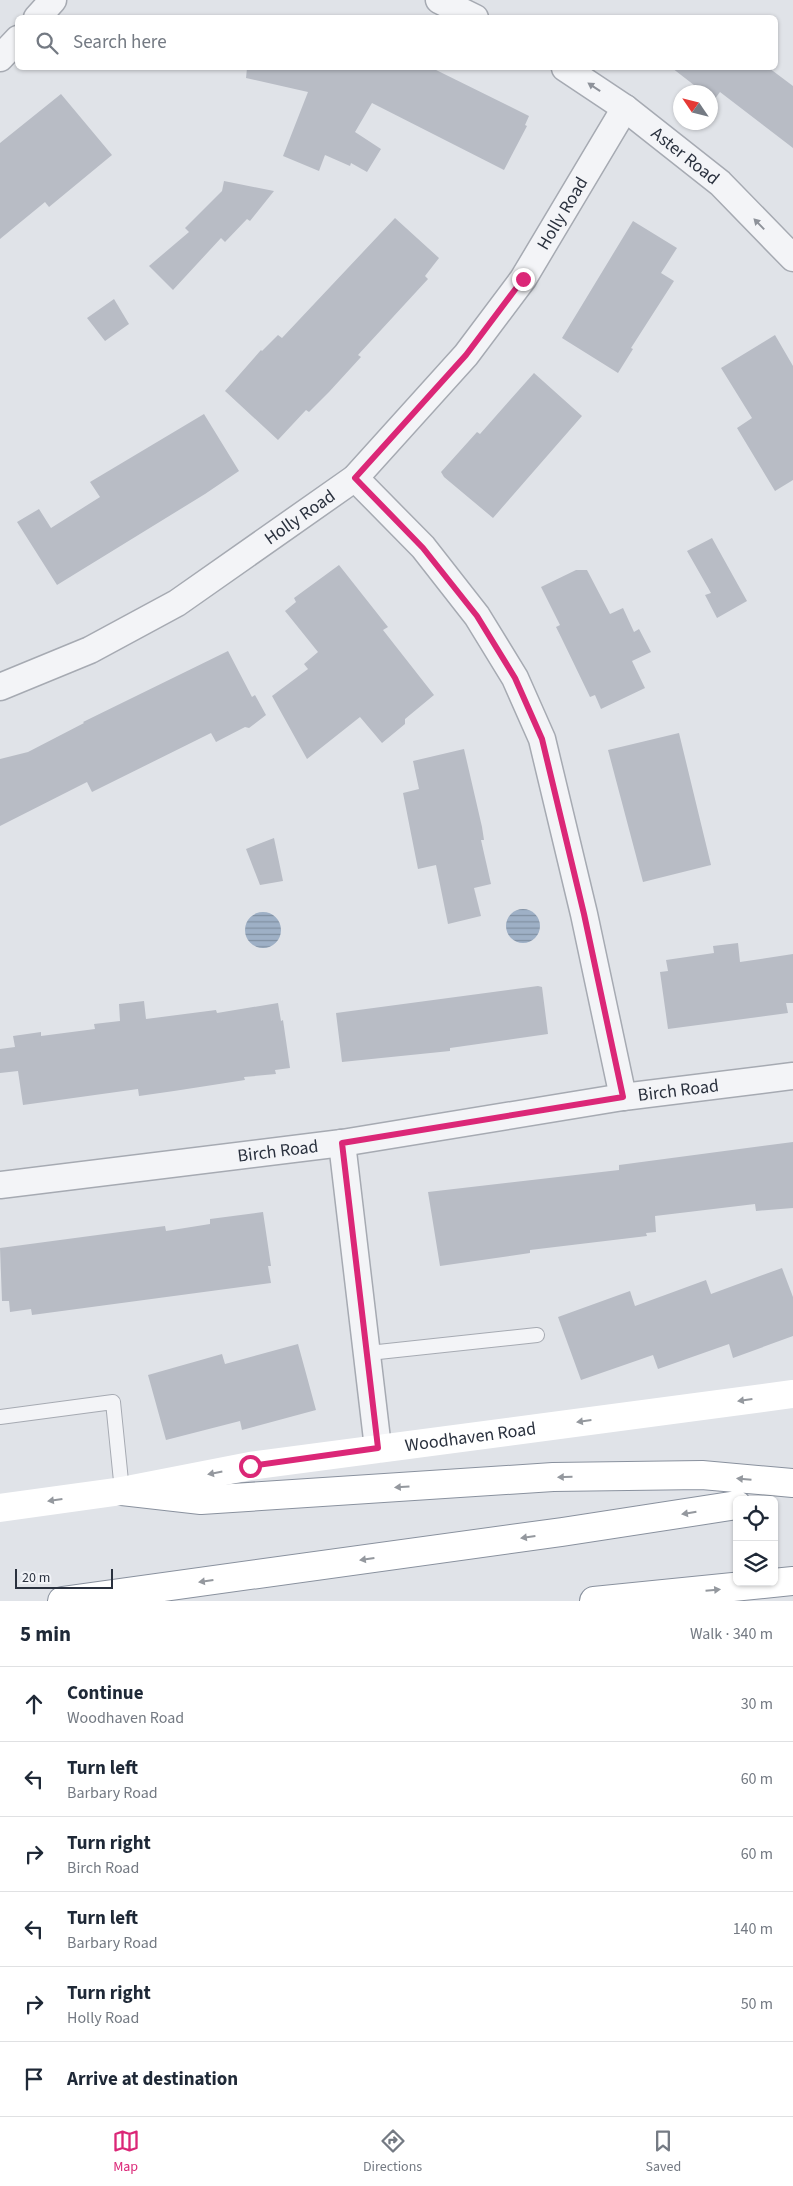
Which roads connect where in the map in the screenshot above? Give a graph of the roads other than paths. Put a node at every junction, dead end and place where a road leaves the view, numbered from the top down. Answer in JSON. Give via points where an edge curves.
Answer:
{"nodes":[{"id":1,"x":53,"y":0,"type":"edge"},
{"id":2,"x":439,"y":0,"type":"edge"},
{"id":3,"x":40,"y":15,"type":"edge"},
{"id":4,"x":469,"y":15,"type":"edge"},
{"id":5,"x":15,"y":42,"type":"edge"},
{"id":6,"x":0,"y":58,"type":"edge"},
{"id":7,"x":568,"y":70,"type":"edge"},
{"id":8,"x":625,"y":108,"type":"junction"},
{"id":9,"x":793,"y":258,"type":"edge"},
{"id":10,"x":355,"y":478,"type":"junction"},
{"id":11,"x":0,"y":687,"type":"edge"},
{"id":12,"x":793,"y":1076,"type":"edge"},
{"id":13,"x":623,"y":1097,"type":"junction"},
{"id":14,"x":342,"y":1143,"type":"junction"},
{"id":15,"x":0,"y":1185,"type":"edge"},
{"id":16,"x":537,"y":1335,"type":"dead end"},
{"id":17,"x":369,"y":1352,"type":"junction"},
{"id":18,"x":793,"y":1394,"type":"edge"},
{"id":19,"x":0,"y":1417,"type":"edge"},
{"id":20,"x":378,"y":1448,"type":"junction"},
{"id":21,"x":793,"y":1484,"type":"edge"},
{"id":22,"x":122,"y":1491,"type":"junction"},
{"id":23,"x":793,"y":1496,"type":"edge"},
{"id":24,"x":778,"y":1499,"type":"edge"},
{"id":25,"x":733,"y":1506,"type":"edge"},
{"id":26,"x":0,"y":1508,"type":"edge"},
{"id":27,"x":793,"y":1582,"type":"edge"},
{"id":28,"x":606,"y":1600,"type":"edge"},
{"id":29,"x":62,"y":1601,"type":"edge"}],
"edges":[{"from":1,"to":3,"type":"street"},
{"from":2,"to":4,"type":"street"},
{"from":5,"to":6,"type":"street"},
{"from":8,"to":7,"type":"street","name":"Aster Road","one_way":true},
{"from":9,"to":8,"type":"street","name":"Aster Road","one_way":true,"via":[[720,184]]},
{"from":8,"to":10,"type":"street","name":"Holly Road","via":[[523,279],[466,355]]},
{"from":10,"to":11,"type":"street","name":"Holly Road","via":[[177,603],[90,650]]},
{"from":10,"to":13,"type":"street","via":[[423,548],[477,616],[515,678],[542,739]]},
{"from":12,"to":13,"type":"street","name":"Birch Road"},
{"from":13,"to":14,"type":"street","name":"Birch Road"},
{"from":14,"to":15,"type":"street","name":"Birch Road"},
{"from":14,"to":17,"type":"street"},
{"from":16,"to":17,"type":"lane"},
{"from":17,"to":20,"type":"street"},
{"from":18,"to":20,"type":"main road","name":"Woodhaven Road","one_way":true},
{"from":19,"to":22,"type":"lane","via":[[113,1402]]},
{"from":20,"to":22,"type":"main road","name":"Woodhaven Road","one_way":true,"via":[[250,1466]]},
{"from":21,"to":22,"type":"main road","one_way":true,"via":[[702,1475],[573,1477],[201,1500]]},
{"from":22,"to":26,"type":"main road","name":"Woodhaven Road","one_way":true},
{"from":23,"to":24,"type":"main road"},
{"from":25,"to":29,"type":"main road","one_way":true},
{"from":28,"to":27,"type":"main road","one_way":true}]}
